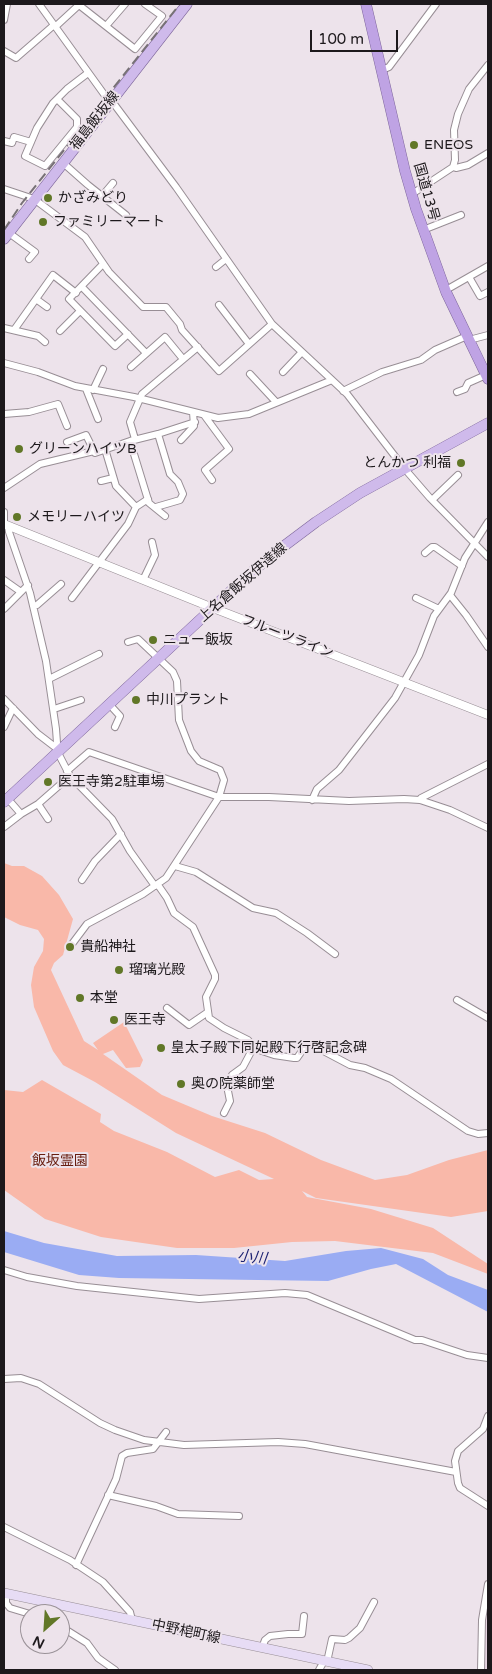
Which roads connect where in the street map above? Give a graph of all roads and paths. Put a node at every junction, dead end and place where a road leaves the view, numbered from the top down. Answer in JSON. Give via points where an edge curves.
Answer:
{"nodes":[{"id":1,"x":7,"y":4,"type":"edge"},
{"id":2,"x":39,"y":4,"type":"edge"},
{"id":3,"x":80,"y":4,"type":"edge"},
{"id":4,"x":125,"y":4,"type":"edge"},
{"id":5,"x":146,"y":4,"type":"edge"},
{"id":6,"x":187,"y":4,"type":"edge"},
{"id":7,"x":366,"y":4,"type":"edge"},
{"id":8,"x":436,"y":4,"type":"edge"},
{"id":9,"x":4,"y":20,"type":"edge"},
{"id":10,"x":55,"y":26,"type":"junction"},
{"id":11,"x":106,"y":26,"type":"junction"},
{"id":12,"x":4,"y":51,"type":"edge"},
{"id":13,"x":488,"y":65,"type":"edge"},
{"id":14,"x":382,"y":70,"type":"junction"},
{"id":15,"x":88,"y":73,"type":"junction"},
{"id":16,"x":57,"y":99,"type":"junction"},
{"id":17,"x":110,"y":101,"type":"junction"},
{"id":18,"x":4,"y":141,"type":"edge"},
{"id":19,"x":31,"y":142,"type":"junction"},
{"id":20,"x":488,"y":153,"type":"edge"},
{"id":21,"x":62,"y":162,"type":"junction"},
{"id":22,"x":453,"y":167,"type":"junction"},
{"id":23,"x":113,"y":183,"type":"dead end"},
{"id":24,"x":4,"y":189,"type":"edge"},
{"id":25,"x":412,"y":194,"type":"junction"},
{"id":26,"x":102,"y":196,"type":"junction"},
{"id":27,"x":34,"y":199,"type":"junction"},
{"id":28,"x":126,"y":215,"type":"dead end"},
{"id":29,"x":461,"y":215,"type":"dead end"},
{"id":30,"x":423,"y":230,"type":"junction"},
{"id":31,"x":6,"y":236,"type":"edge"},
{"id":32,"x":29,"y":259,"type":"dead end"},
{"id":33,"x":226,"y":259,"type":"junction"},
{"id":34,"x":103,"y":264,"type":"junction"},
{"id":35,"x":488,"y":266,"type":"edge"},
{"id":36,"x":216,"y":267,"type":"dead end"},
{"id":37,"x":469,"y":277,"type":"junction"},
{"id":38,"x":82,"y":287,"type":"junction"},
{"id":39,"x":446,"y":290,"type":"junction"},
{"id":40,"x":488,"y":292,"type":"edge"},
{"id":41,"x":76,"y":293,"type":"junction"},
{"id":42,"x":36,"y":299,"type":"junction"},
{"id":43,"x":219,"y":304,"type":"dead end"},
{"id":44,"x":47,"y":307,"type":"dead end"},
{"id":45,"x":80,"y":311,"type":"junction"},
{"id":46,"x":272,"y":324,"type":"junction"},
{"id":47,"x":4,"y":328,"type":"edge"},
{"id":48,"x":14,"y":330,"type":"junction"},
{"id":49,"x":60,"y":331,"type":"dead end"},
{"id":50,"x":128,"y":334,"type":"junction"},
{"id":51,"x":488,"y":335,"type":"edge"},
{"id":52,"x":468,"y":338,"type":"junction"},
{"id":53,"x":45,"y":342,"type":"dead end"},
{"id":54,"x":249,"y":344,"type":"junction"},
{"id":55,"x":198,"y":347,"type":"junction"},
{"id":56,"x":302,"y":352,"type":"junction"},
{"id":57,"x":146,"y":353,"type":"junction"},
{"id":58,"x":183,"y":359,"type":"junction"},
{"id":59,"x":4,"y":363,"type":"edge"},
{"id":60,"x":131,"y":367,"type":"dead end"},
{"id":61,"x":103,"y":369,"type":"dead end"},
{"id":62,"x":283,"y":372,"type":"dead end"},
{"id":63,"x":250,"y":374,"type":"dead end"},
{"id":64,"x":487,"y":377,"type":"edge"},
{"id":65,"x":332,"y":380,"type":"junction"},
{"id":66,"x":89,"y":389,"type":"junction"},
{"id":67,"x":344,"y":391,"type":"junction"},
{"id":68,"x":457,"y":392,"type":"dead end"},
{"id":69,"x":140,"y":399,"type":"junction"},
{"id":70,"x":276,"y":402,"type":"junction"},
{"id":71,"x":193,"y":412,"type":"junction"},
{"id":72,"x":4,"y":414,"type":"edge"},
{"id":73,"x":204,"y":415,"type":"junction"},
{"id":74,"x":98,"y":419,"type":"dead end"},
{"id":75,"x":195,"y":422,"type":"junction"},
{"id":76,"x":488,"y":423,"type":"edge"},
{"id":77,"x":67,"y":426,"type":"dead end"},
{"id":78,"x":158,"y":434,"type":"junction"},
{"id":79,"x":133,"y":440,"type":"junction"},
{"id":80,"x":181,"y":440,"type":"dead end"},
{"id":81,"x":67,"y":442,"type":"dead end"},
{"id":82,"x":105,"y":449,"type":"junction"},
{"id":83,"x":94,"y":451,"type":"junction"},
{"id":84,"x":404,"y":468,"type":"junction"},
{"id":85,"x":458,"y":475,"type":"dead end"},
{"id":86,"x":113,"y":478,"type":"junction"},
{"id":87,"x":212,"y":480,"type":"dead end"},
{"id":88,"x":101,"y":481,"type":"dead end"},
{"id":89,"x":4,"y":488,"type":"edge"},
{"id":90,"x":148,"y":499,"type":"junction"},
{"id":91,"x":432,"y":500,"type":"junction"},
{"id":92,"x":136,"y":507,"type":"junction"},
{"id":93,"x":156,"y":507,"type":"junction"},
{"id":94,"x":4,"y":512,"type":"edge"},
{"id":95,"x":164,"y":516,"type":"dead end"},
{"id":96,"x":488,"y":522,"type":"edge"},
{"id":97,"x":5,"y":525,"type":"edge"},
{"id":98,"x":152,"y":542,"type":"dead end"},
{"id":99,"x":474,"y":543,"type":"junction"},
{"id":100,"x":425,"y":553,"type":"dead end"},
{"id":101,"x":488,"y":557,"type":"edge"},
{"id":102,"x":99,"y":562,"type":"junction"},
{"id":103,"x":462,"y":566,"type":"junction"},
{"id":104,"x":4,"y":580,"type":"edge"},
{"id":105,"x":143,"y":580,"type":"junction"},
{"id":106,"x":62,"y":584,"type":"dead end"},
{"id":107,"x":28,"y":585,"type":"junction"},
{"id":108,"x":20,"y":592,"type":"junction"},
{"id":109,"x":450,"y":595,"type":"junction"},
{"id":110,"x":72,"y":598,"type":"dead end"},
{"id":111,"x":416,"y":598,"type":"dead end"},
{"id":112,"x":33,"y":606,"type":"junction"},
{"id":113,"x":213,"y":608,"type":"junction"},
{"id":114,"x":4,"y":609,"type":"edge"},
{"id":115,"x":439,"y":609,"type":"junction"},
{"id":116,"x":128,"y":642,"type":"dead end"},
{"id":117,"x":488,"y":647,"type":"edge"},
{"id":118,"x":99,"y":654,"type":"dead end"},
{"id":119,"x":159,"y":658,"type":"junction"},
{"id":120,"x":49,"y":679,"type":"junction"},
{"id":121,"x":404,"y":682,"type":"junction"},
{"id":122,"x":4,"y":699,"type":"edge"},
{"id":123,"x":81,"y":700,"type":"dead end"},
{"id":124,"x":109,"y":704,"type":"junction"},
{"id":125,"x":12,"y":708,"type":"junction"},
{"id":126,"x":54,"y":709,"type":"junction"},
{"id":127,"x":488,"y":715,"type":"edge"},
{"id":128,"x":4,"y":726,"type":"edge"},
{"id":129,"x":115,"y":728,"type":"dead end"},
{"id":130,"x":56,"y":750,"type":"junction"},
{"id":131,"x":488,"y":764,"type":"edge"},
{"id":132,"x":68,"y":774,"type":"junction"},
{"id":133,"x":218,"y":797,"type":"junction"},
{"id":134,"x":312,"y":800,"type":"junction"},
{"id":135,"x":420,"y":800,"type":"junction"},
{"id":136,"x":6,"y":801,"type":"edge"},
{"id":137,"x":38,"y":804,"type":"junction"},
{"id":138,"x":20,"y":814,"type":"junction"},
{"id":139,"x":48,"y":819,"type":"dead end"},
{"id":140,"x":4,"y":827,"type":"edge"},
{"id":141,"x":488,"y":828,"type":"edge"},
{"id":142,"x":121,"y":834,"type":"junction"},
{"id":143,"x":175,"y":866,"type":"junction"},
{"id":144,"x":82,"y":880,"type":"dead end"},
{"id":145,"x":156,"y":886,"type":"junction"},
{"id":146,"x":72,"y":944,"type":"dead end"},
{"id":147,"x":335,"y":954,"type":"dead end"},
{"id":148,"x":457,"y":1000,"type":"dead end"},
{"id":149,"x":168,"y":1008,"type":"dead end"},
{"id":150,"x":208,"y":1012,"type":"junction"},
{"id":151,"x":488,"y":1018,"type":"edge"},
{"id":152,"x":253,"y":1048,"type":"junction"},
{"id":153,"x":224,"y":1113,"type":"dead end"},
{"id":154,"x":488,"y":1133,"type":"edge"},
{"id":155,"x":4,"y":1270,"type":"edge"},
{"id":156,"x":488,"y":1358,"type":"edge"},
{"id":157,"x":4,"y":1379,"type":"edge"},
{"id":158,"x":488,"y":1416,"type":"edge"},
{"id":159,"x":166,"y":1432,"type":"dead end"},
{"id":160,"x":159,"y":1443,"type":"junction"},
{"id":161,"x":456,"y":1472,"type":"junction"},
{"id":162,"x":108,"y":1495,"type":"junction"},
{"id":163,"x":488,"y":1506,"type":"edge"},
{"id":164,"x":239,"y":1516,"type":"dead end"},
{"id":165,"x":4,"y":1527,"type":"edge"},
{"id":166,"x":76,"y":1565,"type":"junction"},
{"id":167,"x":488,"y":1584,"type":"edge"},
{"id":168,"x":5,"y":1593,"type":"edge"},
{"id":169,"x":374,"y":1602,"type":"dead end"},
{"id":170,"x":486,"y":1610,"type":"edge"},
{"id":171,"x":20,"y":1611,"type":"edge"},
{"id":172,"x":304,"y":1616,"type":"dead end"},
{"id":173,"x":132,"y":1620,"type":"junction"},
{"id":174,"x":70,"y":1633,"type":"edge"},
{"id":175,"x":262,"y":1648,"type":"junction"},
{"id":176,"x":326,"y":1662,"type":"junction"},
{"id":177,"x":114,"y":1670,"type":"edge"},
{"id":178,"x":319,"y":1670,"type":"edge"},
{"id":179,"x":368,"y":1670,"type":"edge"},
{"id":180,"x":481,"y":1670,"type":"edge"}],
"edges":[{"from":1,"to":9,"type":"street"},
{"from":2,"to":10,"type":"street"},
{"from":3,"to":10,"type":"street"},
{"from":3,"to":11,"type":"street"},
{"from":4,"to":11,"type":"street"},
{"from":5,"to":11,"type":"street","via":[[162,16],[136,49]]},
{"from":6,"to":17,"type":"main road","name":"福島飯坂線"},
{"from":7,"to":14,"type":"highway","name":"国道13号"},
{"from":8,"to":14,"type":"street","via":[[389,67]]},
{"from":10,"to":12,"type":"street","via":[[16,58]]},
{"from":10,"to":15,"type":"street"},
{"from":13,"to":22,"type":"street","via":[[469,89],[458,114]]},
{"from":14,"to":25,"type":"highway","name":"国道13号"},
{"from":15,"to":16,"type":"street"},
{"from":15,"to":17,"type":"street"},
{"from":16,"to":19,"type":"street"},
{"from":16,"to":19,"type":"street","via":[[77,119],[76,127],[45,166],[26,156]]},
{"from":17,"to":21,"type":"main road","name":"福島飯坂線"},
{"from":17,"to":33,"type":"street"},
{"from":18,"to":19,"type":"street","via":[[12,143],[14,137]]},
{"from":20,"to":22,"type":"street","via":[[468,165]]},
{"from":21,"to":26,"type":"street"},
{"from":21,"to":27,"type":"main road","name":"福島飯坂線"},
{"from":22,"to":25,"type":"street"},
{"from":23,"to":26,"type":"street"},
{"from":24,"to":27,"type":"street"},
{"from":25,"to":30,"type":"highway","name":"国道13号"},
{"from":26,"to":28,"type":"street"},
{"from":27,"to":31,"type":"main road","name":"福島飯坂線"},
{"from":27,"to":34,"type":"street","via":[[85,237]]},
{"from":29,"to":30,"type":"street"},
{"from":30,"to":39,"type":"highway","name":"国道13号"},
{"from":31,"to":32,"type":"street","via":[[35,252]]},
{"from":33,"to":36,"type":"street"},
{"from":33,"to":46,"type":"street"},
{"from":34,"to":38,"type":"street"},
{"from":34,"to":55,"type":"street","via":[[143,307],[166,307]]},
{"from":35,"to":37,"type":"street"},
{"from":37,"to":39,"type":"street"},
{"from":37,"to":40,"type":"street","via":[[480,296]]},
{"from":38,"to":41,"type":"street"},
{"from":38,"to":50,"type":"street"},
{"from":39,"to":52,"type":"highway","name":"国道13号"},
{"from":41,"to":42,"type":"street","via":[[53,275]]},
{"from":41,"to":45,"type":"street","via":[[69,300]]},
{"from":42,"to":44,"type":"street"},
{"from":42,"to":48,"type":"street"},
{"from":43,"to":54,"type":"street"},
{"from":45,"to":49,"type":"street"},
{"from":45,"to":50,"type":"street","via":[[115,346]]},
{"from":46,"to":54,"type":"street"},
{"from":46,"to":56,"type":"street"},
{"from":47,"to":48,"type":"street"},
{"from":48,"to":53,"type":"street","via":[[38,336]]},
{"from":50,"to":57,"type":"street"},
{"from":51,"to":52,"type":"street"},
{"from":52,"to":64,"type":"highway","name":"国道13号"},
{"from":52,"to":67,"type":"street","via":[[435,350],[421,360],[382,372]]},
{"from":54,"to":55,"type":"street","via":[[219,371]]},
{"from":55,"to":58,"type":"street"},
{"from":56,"to":62,"type":"street"},
{"from":56,"to":65,"type":"street"},
{"from":57,"to":58,"type":"street","via":[[165,337]]},
{"from":57,"to":60,"type":"street"},
{"from":58,"to":69,"type":"street","via":[[143,392]]},
{"from":59,"to":66,"type":"street"},
{"from":61,"to":66,"type":"street"},
{"from":63,"to":70,"type":"street"},
{"from":64,"to":68,"type":"street","via":[[468,383],[465,389]]},
{"from":65,"to":67,"type":"street"},
{"from":65,"to":70,"type":"street"},
{"from":66,"to":69,"type":"street"},
{"from":66,"to":74,"type":"street"},
{"from":67,"to":84,"type":"street"},
{"from":69,"to":71,"type":"street"},
{"from":69,"to":79,"type":"street","via":[[130,422]]},
{"from":70,"to":73,"type":"street","via":[[249,414],[218,418]]},
{"from":71,"to":73,"type":"street"},
{"from":71,"to":75,"type":"street"},
{"from":72,"to":77,"type":"street","via":[[29,412],[58,404]]},
{"from":73,"to":87,"type":"street","via":[[229,449],[205,470]]},
{"from":75,"to":78,"type":"street"},
{"from":75,"to":80,"type":"street"},
{"from":76,"to":84,"type":"main road","name":"上名倉飯坂伊達線"},
{"from":78,"to":79,"type":"street"},
{"from":78,"to":93,"type":"street","via":[[170,474],[183,494],[180,500]]},
{"from":79,"to":82,"type":"street"},
{"from":79,"to":90,"type":"street"},
{"from":81,"to":83,"type":"street","via":[[86,435]]},
{"from":82,"to":83,"type":"street"},
{"from":82,"to":86,"type":"street"},
{"from":83,"to":89,"type":"street","via":[[40,464]]},
{"from":84,"to":91,"type":"street"},
{"from":84,"to":113,"type":"main road","name":"上名倉飯坂伊達線","via":[[316,522],[247,576]]},
{"from":85,"to":91,"type":"street"},
{"from":86,"to":88,"type":"street"},
{"from":86,"to":92,"type":"street","via":[[116,486]]},
{"from":90,"to":92,"type":"street"},
{"from":90,"to":93,"type":"street"},
{"from":91,"to":99,"type":"street"},
{"from":92,"to":102,"type":"street","via":[[128,524]]},
{"from":93,"to":95,"type":"street"},
{"from":94,"to":97,"type":"street"},
{"from":96,"to":99,"type":"street"},
{"from":97,"to":102,"type":"street","name":"フルーツライン"},
{"from":97,"to":107,"type":"street"},
{"from":98,"to":105,"type":"street","via":[[155,556]]},
{"from":99,"to":101,"type":"street"},
{"from":99,"to":103,"type":"street"},
{"from":100,"to":103,"type":"street","via":[[435,547]]},
{"from":102,"to":105,"type":"street","name":"フルーツライン"},
{"from":102,"to":110,"type":"street"},
{"from":103,"to":109,"type":"street"},
{"from":104,"to":108,"type":"street"},
{"from":105,"to":113,"type":"street","name":"フルーツライン"},
{"from":106,"to":112,"type":"street"},
{"from":107,"to":108,"type":"street"},
{"from":107,"to":112,"type":"street"},
{"from":108,"to":114,"type":"street"},
{"from":109,"to":115,"type":"street"},
{"from":109,"to":117,"type":"street"},
{"from":111,"to":115,"type":"street"},
{"from":112,"to":120,"type":"street"},
{"from":113,"to":119,"type":"main road","name":"上名倉飯坂伊達線"},
{"from":113,"to":121,"type":"street","name":"フルーツライン"},
{"from":115,"to":121,"type":"street"},
{"from":116,"to":119,"type":"street","via":[[138,639]]},
{"from":118,"to":120,"type":"street"},
{"from":119,"to":124,"type":"main road","name":"上名倉飯坂伊達線"},
{"from":119,"to":133,"type":"street","via":[[175,676],[179,720],[192,753],[223,775]]},
{"from":120,"to":126,"type":"street"},
{"from":121,"to":127,"type":"street","name":"フルーツライン"},
{"from":121,"to":134,"type":"street","via":[[339,770],[317,790]]},
{"from":122,"to":125,"type":"street"},
{"from":123,"to":126,"type":"street"},
{"from":124,"to":129,"type":"street","via":[[120,716]]},
{"from":124,"to":130,"type":"main road","name":"上名倉飯坂伊達線"},
{"from":125,"to":128,"type":"street"},
{"from":125,"to":130,"type":"street"},
{"from":126,"to":130,"type":"street"},
{"from":130,"to":132,"type":"street"},
{"from":130,"to":136,"type":"main road","name":"上名倉飯坂伊達線"},
{"from":131,"to":135,"type":"street"},
{"from":132,"to":133,"type":"street","via":[[89,752]]},
{"from":132,"to":137,"type":"street"},
{"from":132,"to":142,"type":"street","via":[[112,819]]},
{"from":133,"to":134,"type":"street"},
{"from":133,"to":143,"type":"street"},
{"from":134,"to":135,"type":"street"},
{"from":135,"to":141,"type":"street"},
{"from":136,"to":138,"type":"street"},
{"from":137,"to":138,"type":"street"},
{"from":137,"to":139,"type":"street"},
{"from":138,"to":140,"type":"street"},
{"from":142,"to":144,"type":"street"},
{"from":142,"to":145,"type":"street"},
{"from":143,"to":145,"type":"street"},
{"from":143,"to":147,"type":"street","via":[[196,872],[253,908],[276,913]]},
{"from":145,"to":146,"type":"street","via":[[87,924]]},
{"from":145,"to":150,"type":"street","via":[[174,913],[194,927],[215,975],[206,997]]},
{"from":148,"to":151,"type":"street"},
{"from":149,"to":150,"type":"street","via":[[189,1026]]},
{"from":150,"to":152,"type":"street","via":[[213,1022],[248,1040]]},
{"from":152,"to":153,"type":"street","via":[[243,1066],[230,1079],[230,1101]]},
{"from":152,"to":154,"type":"street","via":[[297,1058],[306,1045],[314,1046],[355,1067],[391,1079],[468,1131]]},
{"from":155,"to":156,"type":"street","via":[[77,1286],[199,1299],[285,1293],[307,1295],[415,1340]]},
{"from":157,"to":160,"type":"street","via":[[21,1378],[39,1384],[115,1430]]},
{"from":158,"to":161,"type":"street","via":[[482,1429],[458,1451]]},
{"from":159,"to":160,"type":"street"},
{"from":160,"to":161,"type":"street","via":[[305,1444]]},
{"from":160,"to":162,"type":"street","via":[[153,1449],[123,1454]]},
{"from":161,"to":163,"type":"street","via":[[463,1490]]},
{"from":162,"to":164,"type":"street","via":[[178,1514]]},
{"from":162,"to":166,"type":"street"},
{"from":165,"to":166,"type":"street"},
{"from":166,"to":173,"type":"street","via":[[103,1582],[130,1612]]},
{"from":167,"to":170,"type":"street"},
{"from":168,"to":171,"type":"street","via":[[10,1608]]},
{"from":168,"to":173,"type":"main road","name":"中野梍町線"},
{"from":169,"to":176,"type":"street","via":[[360,1628],[349,1638],[332,1639]]},
{"from":170,"to":180,"type":"street","via":[[482,1620]]},
{"from":172,"to":175,"type":"street","via":[[302,1634],[270,1636]]},
{"from":173,"to":175,"type":"main road","name":"中野梍町線"},
{"from":174,"to":177,"type":"street"},
{"from":175,"to":176,"type":"main road","name":"中野梍町線"},
{"from":176,"to":178,"type":"street"},
{"from":176,"to":179,"type":"main road","name":"中野梍町線"}]}
